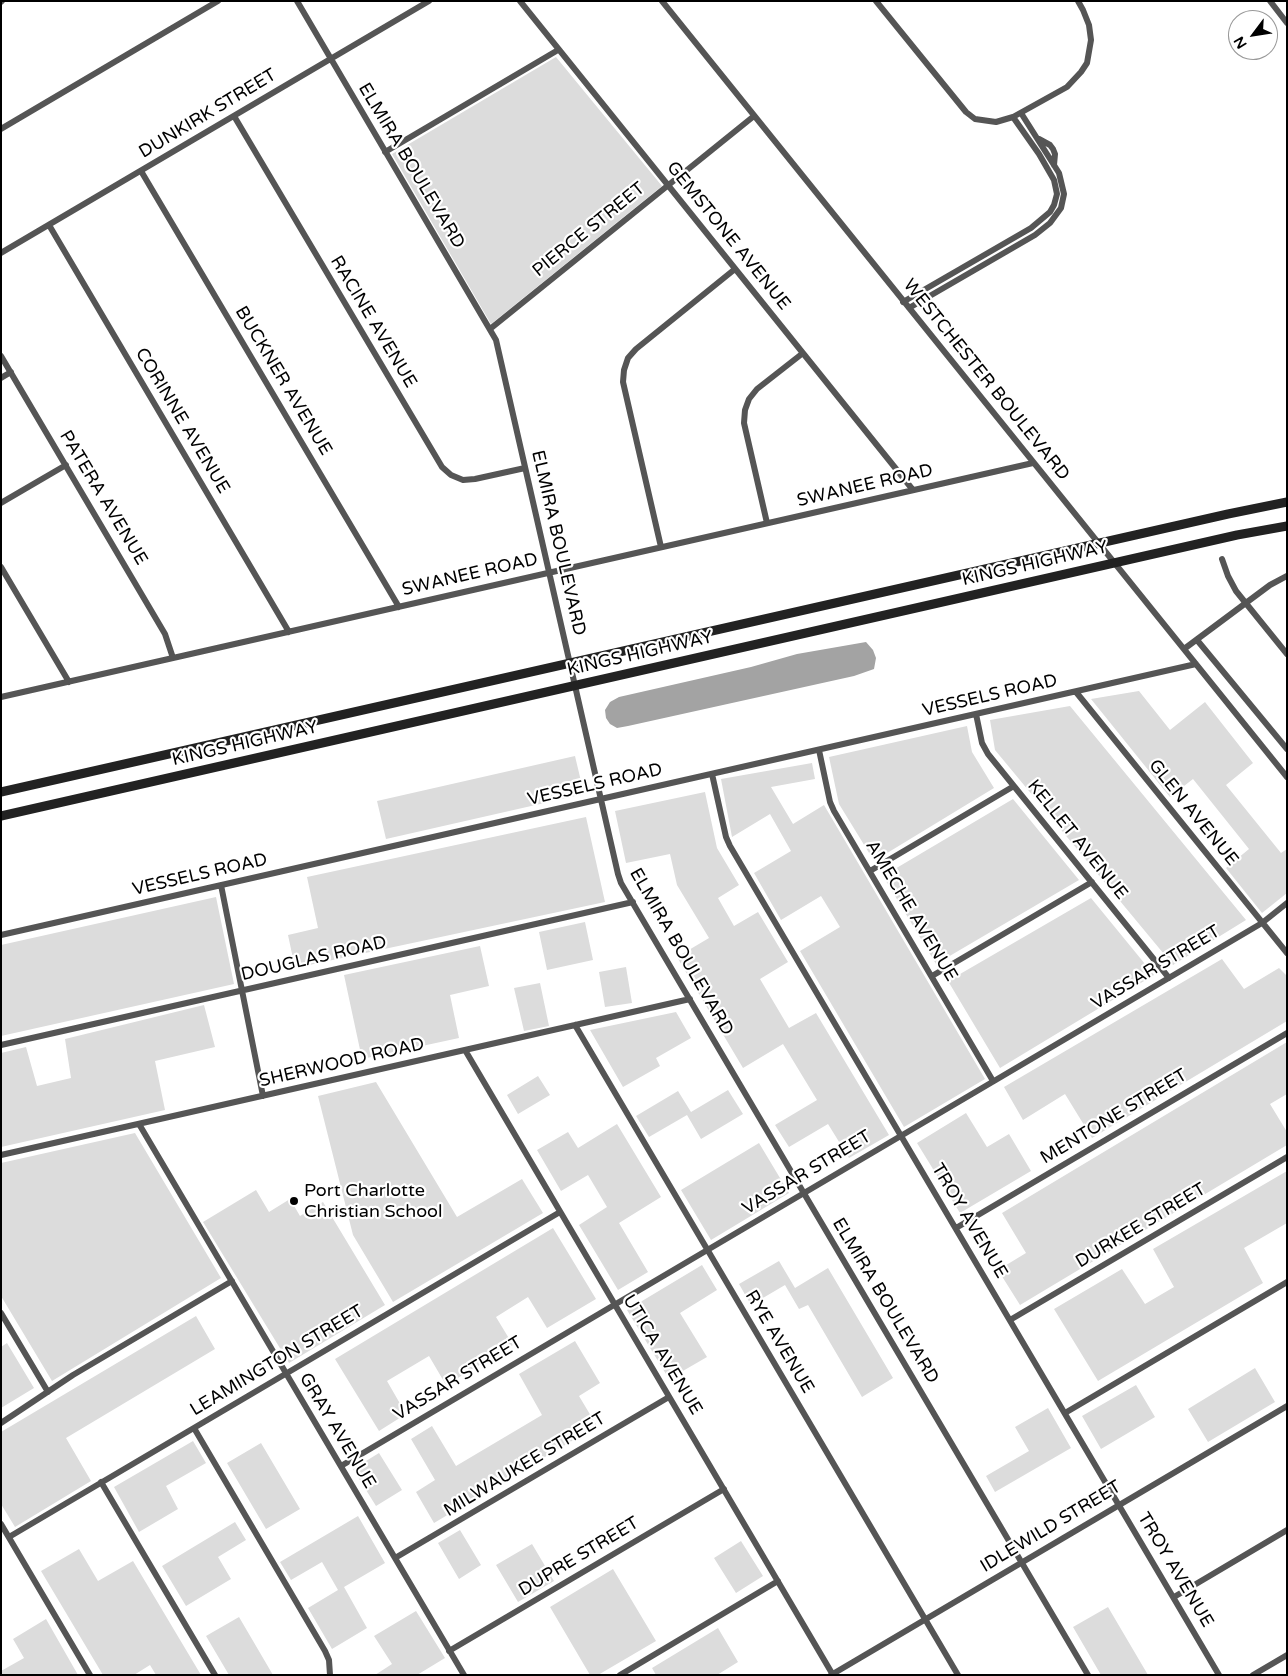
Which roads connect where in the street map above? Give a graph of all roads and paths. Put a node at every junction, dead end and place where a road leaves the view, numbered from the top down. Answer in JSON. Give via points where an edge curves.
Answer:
{"nodes":[{"id":1,"x":218,"y":1,"type":"edge"},
{"id":2,"x":297,"y":1,"type":"edge"},
{"id":3,"x":429,"y":1,"type":"edge"},
{"id":4,"x":520,"y":1,"type":"edge"},
{"id":5,"x":662,"y":1,"type":"edge"},
{"id":6,"x":876,"y":1,"type":"edge"},
{"id":7,"x":1078,"y":1,"type":"edge"},
{"id":8,"x":1270,"y":1,"type":"edge"},
{"id":9,"x":1287,"y":23,"type":"edge"},
{"id":10,"x":558,"y":50,"type":"junction"},
{"id":11,"x":331,"y":59,"type":"junction"},
{"id":12,"x":1021,"y":113,"type":"junction"},
{"id":13,"x":234,"y":116,"type":"junction"},
{"id":14,"x":754,"y":116,"type":"junction"},
{"id":15,"x":1013,"y":117,"type":"junction"},
{"id":16,"x":1,"y":129,"type":"edge"},
{"id":17,"x":1036,"y":137,"type":"junction"},
{"id":18,"x":1028,"y":138,"type":"junction"},
{"id":19,"x":385,"y":152,"type":"junction"},
{"id":20,"x":141,"y":171,"type":"junction"},
{"id":21,"x":668,"y":186,"type":"junction"},
{"id":22,"x":1055,"y":201,"type":"junction"},
{"id":23,"x":1063,"y":202,"type":"junction"},
{"id":24,"x":49,"y":225,"type":"junction"},
{"id":25,"x":1033,"y":226,"type":"junction"},
{"id":26,"x":1038,"y":233,"type":"junction"},
{"id":27,"x":1,"y":254,"type":"edge"},
{"id":28,"x":735,"y":269,"type":"junction"},
{"id":29,"x":904,"y":302,"type":"junction"},
{"id":30,"x":909,"y":308,"type":"junction"},
{"id":31,"x":490,"y":329,"type":"junction"},
{"id":32,"x":802,"y":353,"type":"junction"},
{"id":33,"x":1,"y":356,"type":"edge"},
{"id":34,"x":11,"y":372,"type":"junction"},
{"id":35,"x":1,"y":378,"type":"edge"},
{"id":36,"x":1033,"y":463,"type":"junction"},
{"id":37,"x":66,"y":464,"type":"junction"},
{"id":38,"x":526,"y":468,"type":"junction"},
{"id":39,"x":913,"y":490,"type":"junction"},
{"id":40,"x":1,"y":502,"type":"edge"},
{"id":41,"x":1287,"y":502,"type":"edge"},
{"id":42,"x":767,"y":523,"type":"junction"},
{"id":43,"x":1287,"y":526,"type":"edge"},
{"id":44,"x":1098,"y":543,"type":"junction"},
{"id":45,"x":661,"y":547,"type":"junction"},
{"id":46,"x":1222,"y":559,"type":"dead end"},
{"id":47,"x":1114,"y":563,"type":"junction"},
{"id":48,"x":1,"y":567,"type":"edge"},
{"id":49,"x":549,"y":573,"type":"junction"},
{"id":50,"x":1287,"y":576,"type":"edge"},
{"id":51,"x":1246,"y":604,"type":"junction"},
{"id":52,"x":398,"y":607,"type":"junction"},
{"id":53,"x":289,"y":632,"type":"junction"},
{"id":54,"x":1197,"y":640,"type":"junction"},
{"id":55,"x":1184,"y":649,"type":"junction"},
{"id":56,"x":1287,"y":654,"type":"edge"},
{"id":57,"x":173,"y":658,"type":"junction"},
{"id":58,"x":570,"y":663,"type":"junction"},
{"id":59,"x":1196,"y":664,"type":"junction"},
{"id":60,"x":69,"y":682,"type":"junction"},
{"id":61,"x":575,"y":686,"type":"junction"},
{"id":62,"x":1076,"y":692,"type":"junction"},
{"id":63,"x":1,"y":697,"type":"edge"},
{"id":64,"x":976,"y":714,"type":"junction"},
{"id":65,"x":819,"y":750,"type":"junction"},
{"id":66,"x":1287,"y":750,"type":"edge"},
{"id":67,"x":712,"y":774,"type":"junction"},
{"id":68,"x":1287,"y":777,"type":"edge"},
{"id":69,"x":1014,"y":786,"type":"junction"},
{"id":70,"x":1,"y":792,"type":"edge"},
{"id":71,"x":601,"y":799,"type":"junction"},
{"id":72,"x":1,"y":816,"type":"edge"},
{"id":73,"x":870,"y":872,"type":"junction"},
{"id":74,"x":1092,"y":882,"type":"junction"},
{"id":75,"x":221,"y":885,"type":"junction"},
{"id":76,"x":633,"y":902,"type":"junction"},
{"id":77,"x":1287,"y":903,"type":"edge"},
{"id":78,"x":1262,"y":923,"type":"junction"},
{"id":79,"x":1,"y":935,"type":"edge"},
{"id":80,"x":1287,"y":953,"type":"edge"},
{"id":81,"x":932,"y":976,"type":"junction"},
{"id":82,"x":1169,"y":978,"type":"junction"},
{"id":83,"x":242,"y":991,"type":"junction"},
{"id":84,"x":690,"y":999,"type":"junction"},
{"id":85,"x":575,"y":1025,"type":"junction"},
{"id":86,"x":1287,"y":1033,"type":"edge"},
{"id":87,"x":1,"y":1045,"type":"edge"},
{"id":88,"x":465,"y":1050,"type":"junction"},
{"id":89,"x":994,"y":1081,"type":"junction"},
{"id":90,"x":263,"y":1096,"type":"junction"},
{"id":91,"x":139,"y":1124,"type":"junction"},
{"id":92,"x":901,"y":1135,"type":"junction"},
{"id":93,"x":1,"y":1155,"type":"edge"},
{"id":94,"x":1287,"y":1157,"type":"edge"},
{"id":95,"x":804,"y":1193,"type":"junction"},
{"id":96,"x":560,"y":1212,"type":"junction"},
{"id":97,"x":956,"y":1228,"type":"junction"},
{"id":98,"x":707,"y":1250,"type":"junction"},
{"id":99,"x":232,"y":1281,"type":"junction"},
{"id":100,"x":1287,"y":1282,"type":"edge"},
{"id":101,"x":615,"y":1304,"type":"junction"},
{"id":102,"x":1,"y":1313,"type":"edge"},
{"id":103,"x":1010,"y":1320,"type":"junction"},
{"id":104,"x":286,"y":1373,"type":"junction"},
{"id":105,"x":48,"y":1392,"type":"junction"},
{"id":106,"x":669,"y":1397,"type":"junction"},
{"id":107,"x":1287,"y":1406,"type":"edge"},
{"id":108,"x":1065,"y":1412,"type":"junction"},
{"id":109,"x":1,"y":1423,"type":"edge"},
{"id":110,"x":194,"y":1428,"type":"junction"},
{"id":111,"x":341,"y":1466,"type":"junction"},
{"id":112,"x":101,"y":1482,"type":"junction"},
{"id":113,"x":724,"y":1489,"type":"junction"},
{"id":114,"x":1119,"y":1505,"type":"junction"},
{"id":115,"x":1,"y":1524,"type":"edge"},
{"id":116,"x":1287,"y":1530,"type":"edge"},
{"id":117,"x":9,"y":1537,"type":"junction"},
{"id":118,"x":395,"y":1558,"type":"junction"},
{"id":119,"x":1022,"y":1562,"type":"junction"},
{"id":120,"x":778,"y":1581,"type":"junction"},
{"id":121,"x":1174,"y":1597,"type":"junction"},
{"id":122,"x":925,"y":1619,"type":"junction"},
{"id":123,"x":450,"y":1651,"type":"junction"},
{"id":124,"x":1287,"y":1655,"type":"edge"},
{"id":125,"x":832,"y":1674,"type":"edge"},
{"id":126,"x":90,"y":1675,"type":"edge"},
{"id":127,"x":215,"y":1675,"type":"edge"},
{"id":128,"x":330,"y":1675,"type":"edge"},
{"id":129,"x":464,"y":1675,"type":"edge"},
{"id":130,"x":620,"y":1675,"type":"edge"},
{"id":131,"x":958,"y":1675,"type":"edge"},
{"id":132,"x":1088,"y":1675,"type":"edge"},
{"id":133,"x":1219,"y":1675,"type":"edge"},
{"id":134,"x":1253,"y":1675,"type":"edge"}],
"edges":[{"from":1,"to":16,"type":"street"},
{"from":2,"to":11,"type":"street","name":"ELMIRA BOULEVARD"},
{"from":3,"to":11,"type":"street","name":"DUNKIRK STREET"},
{"from":4,"to":10,"type":"street","name":"GEMSTONE AVENUE"},
{"from":5,"to":14,"type":"street","name":"WESTCHESTER BOULEVARD"},
{"from":6,"to":15,"type":"street","via":[[970,115],[996,122]]},
{"from":7,"to":12,"type":"street","via":[[1089,25],[1091,40],[1087,64],[1067,87]]},
{"from":8,"to":9,"type":"street"},
{"from":10,"to":19,"type":"street"},
{"from":10,"to":21,"type":"street","name":"GEMSTONE AVENUE"},
{"from":11,"to":13,"type":"street","name":"DUNKIRK STREET"},
{"from":11,"to":19,"type":"street","name":"ELMIRA BOULEVARD"},
{"from":12,"to":15,"type":"street"},
{"from":12,"to":17,"type":"street"},
{"from":13,"to":20,"type":"street","name":"DUNKIRK STREET"},
{"from":13,"to":38,"type":"street","name":"RACINE AVENUE","via":[[442,467],[463,480]]},
{"from":14,"to":21,"type":"street","name":"PIERCE STREET"},
{"from":14,"to":29,"type":"street","name":"WESTCHESTER BOULEVARD"},
{"from":15,"to":18,"type":"street"},
{"from":17,"to":18,"type":"street"},
{"from":17,"to":23,"type":"street","via":[[1053,149],[1054,164],[1062,178]]},
{"from":18,"to":22,"type":"street","via":[[1054,180]]},
{"from":19,"to":31,"type":"street","name":"ELMIRA BOULEVARD"},
{"from":20,"to":24,"type":"street","name":"DUNKIRK STREET"},
{"from":20,"to":52,"type":"street","name":"BUCKNER AVENUE"},
{"from":21,"to":28,"type":"street","name":"GEMSTONE AVENUE"},
{"from":21,"to":31,"type":"street","name":"PIERCE STREET"},
{"from":22,"to":23,"type":"street"},
{"from":22,"to":25,"type":"street","via":[[1050,212]]},
{"from":23,"to":26,"type":"street","via":[[1056,216]]},
{"from":24,"to":27,"type":"street","name":"DUNKIRK STREET"},
{"from":24,"to":53,"type":"street","name":"CORINNE AVENUE"},
{"from":25,"to":26,"type":"street"},
{"from":25,"to":29,"type":"street"},
{"from":26,"to":30,"type":"street"},
{"from":28,"to":32,"type":"street","name":"GEMSTONE AVENUE"},
{"from":28,"to":45,"type":"street","via":[[636,349],[624,370],[623,382]]},
{"from":29,"to":30,"type":"street","name":"WESTCHESTER BOULEVARD"},
{"from":30,"to":36,"type":"street","name":"WESTCHESTER BOULEVARD"},
{"from":31,"to":38,"type":"street","name":"ELMIRA BOULEVARD","via":[[496,340]]},
{"from":32,"to":39,"type":"street","name":"GEMSTONE AVENUE"},
{"from":32,"to":42,"type":"street","via":[[757,389],[745,410],[744,423]]},
{"from":33,"to":34,"type":"street","name":"PATERA AVENUE"},
{"from":34,"to":35,"type":"street"},
{"from":34,"to":37,"type":"street","name":"PATERA AVENUE"},
{"from":36,"to":39,"type":"street","name":"SWANEE ROAD"},
{"from":36,"to":44,"type":"street","name":"WESTCHESTER BOULEVARD"},
{"from":37,"to":40,"type":"street"},
{"from":37,"to":57,"type":"street","name":"PATERA AVENUE","via":[[165,634]]},
{"from":38,"to":49,"type":"street","name":"ELMIRA BOULEVARD"},
{"from":39,"to":42,"type":"street","name":"SWANEE ROAD"},
{"from":41,"to":44,"type":"main road","name":"KINGS HIGHWAY"},
{"from":42,"to":45,"type":"street","name":"SWANEE ROAD"},
{"from":43,"to":47,"type":"main road","name":"KINGS HIGHWAY"},
{"from":44,"to":47,"type":"street","name":"WESTCHESTER BOULEVARD"},
{"from":44,"to":58,"type":"main road","name":"KINGS HIGHWAY"},
{"from":45,"to":49,"type":"street","name":"SWANEE ROAD"},
{"from":46,"to":51,"type":"street","via":[[1236,591]]},
{"from":47,"to":55,"type":"street","name":"WESTCHESTER BOULEVARD"},
{"from":47,"to":61,"type":"main road","name":"KINGS HIGHWAY"},
{"from":48,"to":60,"type":"street"},
{"from":49,"to":52,"type":"street","name":"SWANEE ROAD"},
{"from":49,"to":58,"type":"street","name":"ELMIRA BOULEVARD"},
{"from":50,"to":51,"type":"street"},
{"from":51,"to":54,"type":"street"},
{"from":51,"to":56,"type":"street"},
{"from":52,"to":53,"type":"street","name":"SWANEE ROAD"},
{"from":53,"to":57,"type":"street","name":"SWANEE ROAD"},
{"from":54,"to":55,"type":"street"},
{"from":54,"to":66,"type":"street"},
{"from":55,"to":59,"type":"street","name":"WESTCHESTER BOULEVARD"},
{"from":57,"to":60,"type":"street","name":"SWANEE ROAD"},
{"from":58,"to":61,"type":"street","name":"ELMIRA BOULEVARD"},
{"from":58,"to":70,"type":"main road","name":"KINGS HIGHWAY"},
{"from":59,"to":62,"type":"street","name":"VESSELS ROAD"},
{"from":59,"to":68,"type":"street","name":"WESTCHESTER BOULEVARD"},
{"from":60,"to":63,"type":"street","name":"SWANEE ROAD"},
{"from":61,"to":71,"type":"street","name":"ELMIRA BOULEVARD"},
{"from":61,"to":72,"type":"main road","name":"KINGS HIGHWAY"},
{"from":62,"to":64,"type":"street","name":"VESSELS ROAD"},
{"from":62,"to":78,"type":"street","name":"GLEN AVENUE"},
{"from":64,"to":65,"type":"street","name":"VESSELS ROAD"},
{"from":64,"to":69,"type":"street","name":"KELLET AVENUE","via":[[982,743]]},
{"from":65,"to":67,"type":"street","name":"VESSELS ROAD"},
{"from":65,"to":73,"type":"street","name":"AMECHE AVENUE","via":[[830,802]]},
{"from":67,"to":71,"type":"street","name":"VESSELS ROAD"},
{"from":67,"to":92,"type":"street","name":"TROY AVENUE","via":[[730,846]]},
{"from":69,"to":73,"type":"street"},
{"from":69,"to":74,"type":"street","name":"KELLET AVENUE"},
{"from":71,"to":75,"type":"street","name":"VESSELS ROAD"},
{"from":71,"to":76,"type":"street","name":"ELMIRA BOULEVARD","via":[[618,874]]},
{"from":73,"to":81,"type":"street","name":"AMECHE AVENUE"},
{"from":74,"to":81,"type":"street"},
{"from":74,"to":82,"type":"street","name":"KELLET AVENUE"},
{"from":75,"to":79,"type":"street","name":"VESSELS ROAD"},
{"from":75,"to":83,"type":"street"},
{"from":76,"to":83,"type":"street","name":"DOUGLAS ROAD"},
{"from":76,"to":84,"type":"street","name":"ELMIRA BOULEVARD"},
{"from":77,"to":78,"type":"street","name":"VASSAR STREET"},
{"from":78,"to":80,"type":"street","name":"GLEN AVENUE"},
{"from":78,"to":82,"type":"street","name":"VASSAR STREET"},
{"from":81,"to":89,"type":"street","name":"AMECHE AVENUE"},
{"from":82,"to":89,"type":"street","name":"VASSAR STREET"},
{"from":83,"to":87,"type":"street","name":"DOUGLAS ROAD"},
{"from":83,"to":90,"type":"street"},
{"from":84,"to":85,"type":"street","name":"SHERWOOD ROAD"},
{"from":84,"to":95,"type":"street","name":"ELMIRA BOULEVARD"},
{"from":85,"to":88,"type":"street","name":"SHERWOOD ROAD"},
{"from":85,"to":98,"type":"street","name":"RYE AVENUE"},
{"from":86,"to":97,"type":"street","name":"MENTONE STREET"},
{"from":88,"to":90,"type":"street","name":"SHERWOOD ROAD"},
{"from":88,"to":96,"type":"street","name":"UTICA AVENUE"},
{"from":89,"to":92,"type":"street","name":"VASSAR STREET"},
{"from":90,"to":91,"type":"street","name":"SHERWOOD ROAD"},
{"from":91,"to":93,"type":"street","name":"SHERWOOD ROAD"},
{"from":91,"to":99,"type":"street","name":"GRAY AVENUE"},
{"from":92,"to":95,"type":"street","name":"VASSAR STREET"},
{"from":92,"to":97,"type":"street","name":"TROY AVENUE"},
{"from":94,"to":103,"type":"street","name":"DURKEE STREET"},
{"from":95,"to":98,"type":"street","name":"VASSAR STREET"},
{"from":95,"to":119,"type":"street","name":"ELMIRA BOULEVARD"},
{"from":96,"to":101,"type":"street","name":"UTICA AVENUE"},
{"from":96,"to":104,"type":"street","name":"LEAMINGTON STREET"},
{"from":97,"to":103,"type":"street","name":"TROY AVENUE"},
{"from":98,"to":101,"type":"street","name":"VASSAR STREET"},
{"from":98,"to":122,"type":"street","name":"RYE AVENUE"},
{"from":99,"to":104,"type":"street","name":"GRAY AVENUE"},
{"from":99,"to":105,"type":"street"},
{"from":100,"to":108,"type":"street"},
{"from":101,"to":106,"type":"street","name":"UTICA AVENUE"},
{"from":101,"to":111,"type":"street","name":"VASSAR STREET"},
{"from":102,"to":105,"type":"street"},
{"from":103,"to":108,"type":"street","name":"TROY AVENUE"},
{"from":104,"to":110,"type":"street","name":"LEAMINGTON STREET"},
{"from":104,"to":111,"type":"street","name":"GRAY AVENUE"},
{"from":105,"to":109,"type":"street"},
{"from":106,"to":113,"type":"street","name":"UTICA AVENUE"},
{"from":106,"to":118,"type":"street","name":"MILWAUKEE STREET"},
{"from":107,"to":114,"type":"street","name":"IDLEWILD STREET"},
{"from":108,"to":114,"type":"street","name":"TROY AVENUE"},
{"from":110,"to":112,"type":"street","name":"LEAMINGTON STREET"},
{"from":110,"to":128,"type":"street","via":[[325,1651]]},
{"from":111,"to":118,"type":"street","name":"GRAY AVENUE"},
{"from":112,"to":117,"type":"street","name":"LEAMINGTON STREET"},
{"from":112,"to":127,"type":"street"},
{"from":113,"to":120,"type":"street","name":"UTICA AVENUE"},
{"from":113,"to":123,"type":"street","name":"DUPRE STREET"},
{"from":114,"to":119,"type":"street","name":"IDLEWILD STREET"},
{"from":114,"to":121,"type":"street","name":"TROY AVENUE"},
{"from":115,"to":117,"type":"street"},
{"from":116,"to":121,"type":"street"},
{"from":117,"to":126,"type":"street"},
{"from":118,"to":123,"type":"street","name":"GRAY AVENUE"},
{"from":119,"to":122,"type":"street","name":"IDLEWILD STREET"},
{"from":119,"to":132,"type":"street","name":"ELMIRA BOULEVARD"},
{"from":120,"to":125,"type":"street","name":"UTICA AVENUE"},
{"from":120,"to":130,"type":"street"},
{"from":121,"to":133,"type":"street","name":"TROY AVENUE"},
{"from":122,"to":125,"type":"street","name":"IDLEWILD STREET"},
{"from":122,"to":131,"type":"street","name":"RYE AVENUE"},
{"from":123,"to":129,"type":"street","name":"GRAY AVENUE"},
{"from":124,"to":134,"type":"street"}]}
